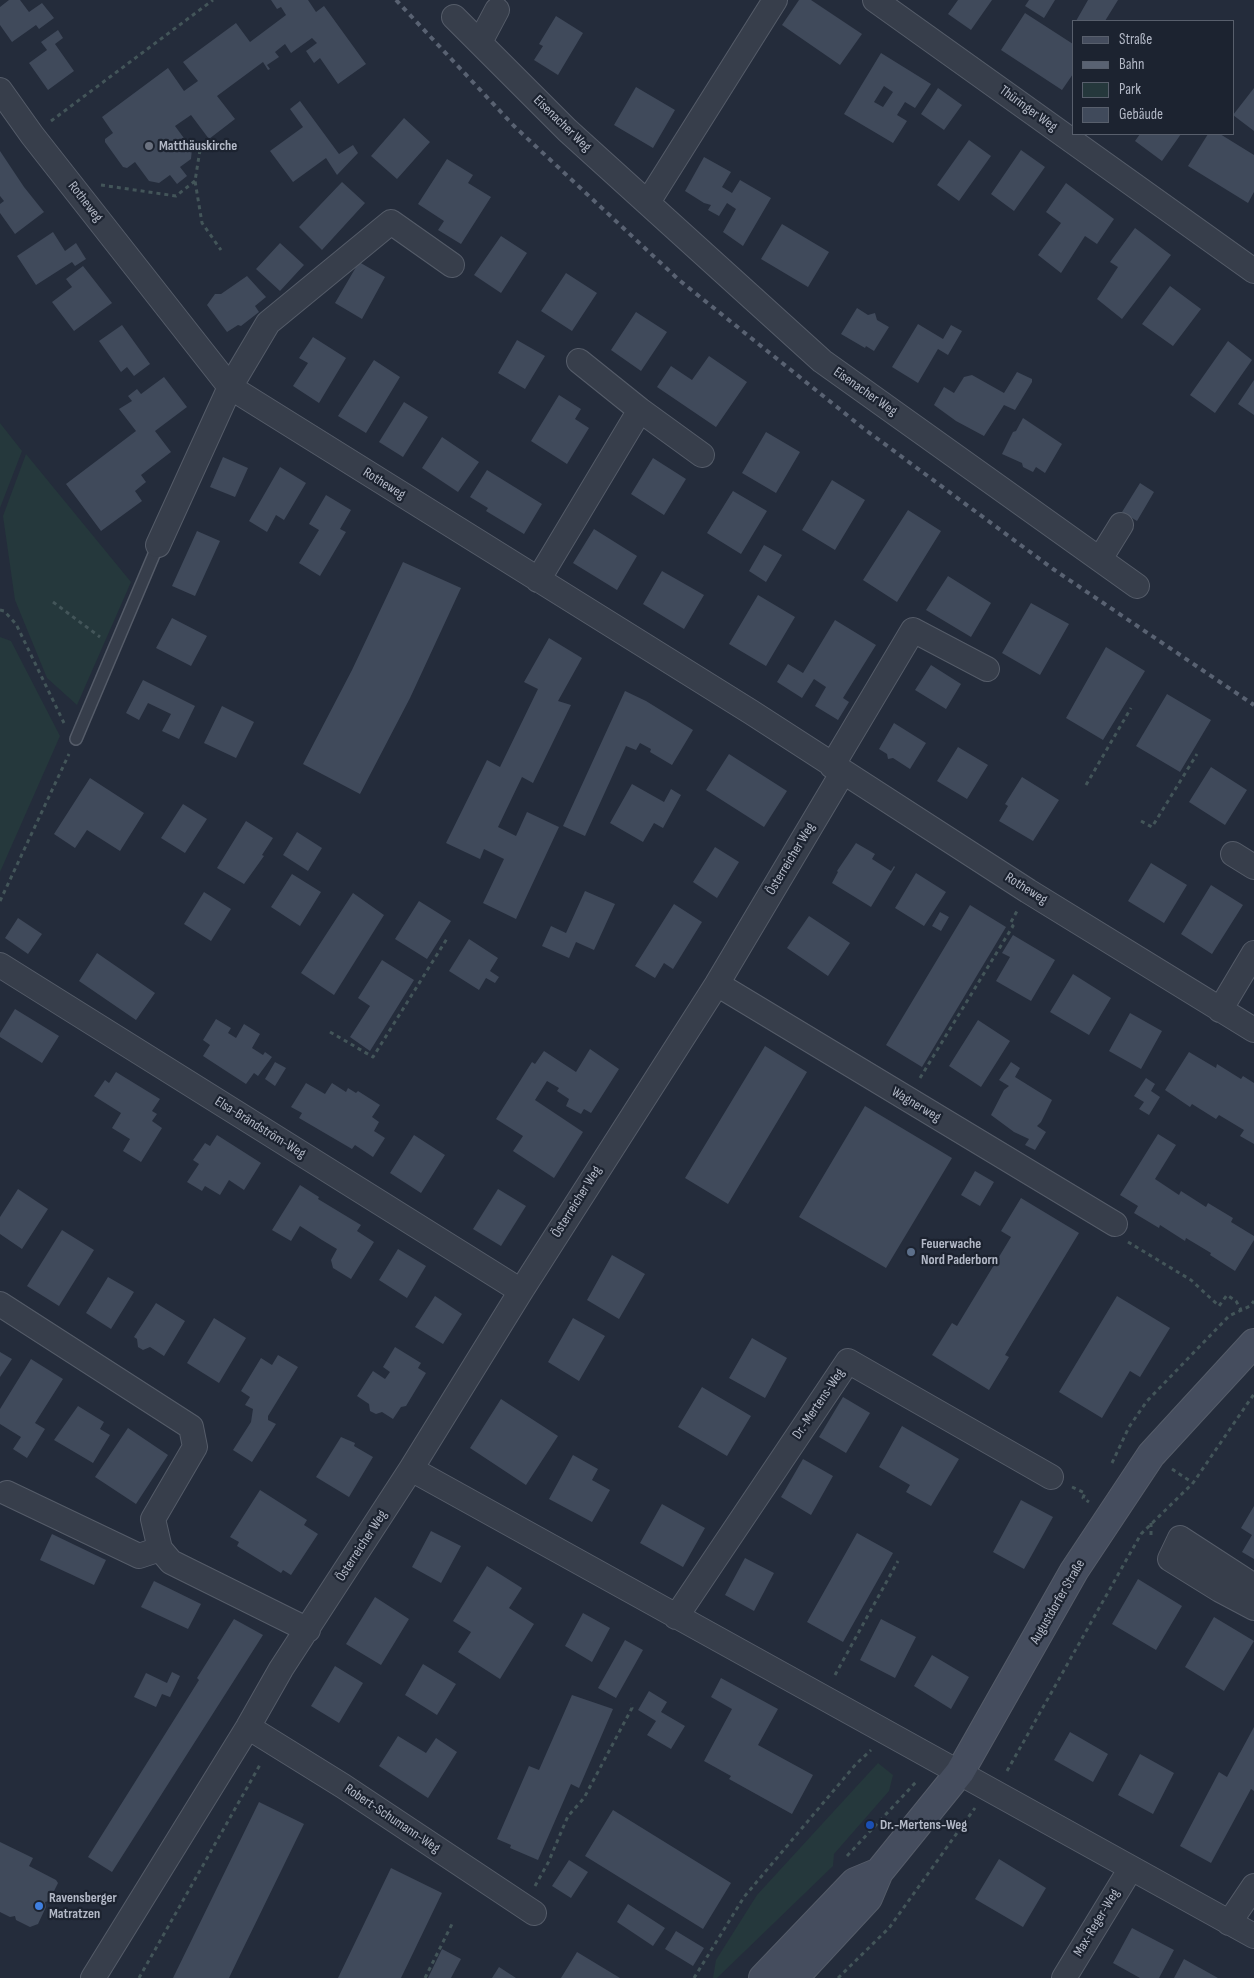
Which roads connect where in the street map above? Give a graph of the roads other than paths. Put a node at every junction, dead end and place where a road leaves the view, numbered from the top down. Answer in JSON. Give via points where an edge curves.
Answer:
{"nodes":[{"id":1,"x":775,"y":0,"type":"edge"},
{"id":2,"x":876,"y":0,"type":"edge"},
{"id":3,"x":497,"y":10,"type":"dead end"},
{"id":4,"x":454,"y":17,"type":"dead end"},
{"id":5,"x":480,"y":42,"type":"junction"},
{"id":6,"x":0,"y":90,"type":"edge"},
{"id":7,"x":648,"y":202,"type":"junction"},
{"id":8,"x":452,"y":265,"type":"dead end"},
{"id":9,"x":1254,"y":271,"type":"edge"},
{"id":10,"x":579,"y":361,"type":"dead end"},
{"id":11,"x":230,"y":387,"type":"junction"},
{"id":12,"x":640,"y":410,"type":"junction"},
{"id":13,"x":702,"y":455,"type":"dead end"},
{"id":14,"x":1121,"y":525,"type":"dead end"},
{"id":15,"x":158,"y":545,"type":"joint"},
{"id":16,"x":1100,"y":559,"type":"junction"},
{"id":17,"x":538,"y":580,"type":"junction"},
{"id":18,"x":1138,"y":586,"type":"dead end"},
{"id":19,"x":987,"y":669,"type":"dead end"},
{"id":20,"x":76,"y":739,"type":"road end"},
{"id":21,"x":837,"y":769,"type":"junction"},
{"id":22,"x":1233,"y":854,"type":"dead end"},
{"id":23,"x":1254,"y":868,"type":"edge"},
{"id":24,"x":1254,"y":954,"type":"edge"},
{"id":25,"x":0,"y":965,"type":"edge"},
{"id":26,"x":717,"y":984,"type":"junction"},
{"id":27,"x":1220,"y":1010,"type":"junction"},
{"id":28,"x":1254,"y":1030,"type":"edge"},
{"id":29,"x":1115,"y":1224,"type":"road end"},
{"id":30,"x":521,"y":1290,"type":"junction"},
{"id":31,"x":0,"y":1304,"type":"edge"},
{"id":32,"x":1254,"y":1343,"type":"edge"},
{"id":33,"x":411,"y":1469,"type":"junction"},
{"id":34,"x":1051,"y":1477,"type":"dead end"},
{"id":35,"x":7,"y":1493,"type":"dead end"},
{"id":36,"x":160,"y":1548,"type":"junction"},
{"id":37,"x":1254,"y":1586,"type":"edge"},
{"id":38,"x":1254,"y":1608,"type":"edge"},
{"id":39,"x":676,"y":1616,"type":"junction"},
{"id":40,"x":308,"y":1630,"type":"junction"},
{"id":41,"x":248,"y":1727,"type":"junction"},
{"id":42,"x":960,"y":1772,"type":"junction"},
{"id":43,"x":1130,"y":1868,"type":"junction"},
{"id":44,"x":879,"y":1872,"type":"junction"},
{"id":45,"x":1254,"y":1886,"type":"edge"},
{"id":46,"x":528,"y":1909,"type":"road end"},
{"id":47,"x":1229,"y":1923,"type":"junction"},
{"id":48,"x":1254,"y":1936,"type":"edge"},
{"id":49,"x":93,"y":1978,"type":"edge"},
{"id":50,"x":763,"y":1978,"type":"edge"},
{"id":51,"x":794,"y":1978,"type":"edge"},
{"id":52,"x":1064,"y":1978,"type":"edge"}],
"edges":[{"from":1,"to":7,"type":"street"},
{"from":2,"to":9,"type":"street","name":"Thüringer Weg"},
{"from":3,"to":5,"type":"street"},
{"from":4,"to":5,"type":"street","name":"Eisenacher Weg"},
{"from":5,"to":7,"type":"street","name":"Eisenacher Weg","via":[[567,130]]},
{"from":6,"to":11,"type":"street","name":"Rotheweg"},
{"from":7,"to":16,"type":"street","name":"Eisenacher Weg","via":[[822,361]]},
{"from":8,"to":11,"type":"street","via":[[391,222],[268,323]]},
{"from":10,"to":12,"type":"street"},
{"from":11,"to":15,"type":"street"},
{"from":11,"to":17,"type":"street","name":"Rotheweg"},
{"from":12,"to":13,"type":"street"},
{"from":12,"to":17,"type":"street"},
{"from":14,"to":16,"type":"street"},
{"from":15,"to":20,"type":"lane"},
{"from":16,"to":18,"type":"street","name":"Eisenacher Weg"},
{"from":17,"to":21,"type":"street","name":"Rotheweg"},
{"from":19,"to":21,"type":"street","via":[[913,630]]},
{"from":21,"to":26,"type":"street","name":"Österreicher Weg"},
{"from":21,"to":27,"type":"street","name":"Rotheweg"},
{"from":22,"to":23,"type":"street"},
{"from":24,"to":27,"type":"street"},
{"from":25,"to":30,"type":"street","name":"Elsa-Brändström-Weg"},
{"from":26,"to":29,"type":"street","name":"Wagnerweg"},
{"from":26,"to":30,"type":"street","name":"Österreicher Weg"},
{"from":27,"to":28,"type":"street","name":"Rotheweg"},
{"from":30,"to":33,"type":"street","name":"Österreicher Weg"},
{"from":31,"to":36,"type":"street","via":[[191,1427],[195,1447],[154,1518]]},
{"from":32,"to":42,"type":"street","name":"Augustdorfer Straße","via":[[1151,1455],[1074,1571]]},
{"from":33,"to":39,"type":"street"},
{"from":33,"to":40,"type":"street","name":"Österreicher Weg"},
{"from":34,"to":39,"type":"street","name":"Dr.-Mertens-Weg","via":[[848,1361]]},
{"from":35,"to":36,"type":"street","via":[[139,1556]]},
{"from":36,"to":40,"type":"street","via":[[171,1562]]},
{"from":37,"to":38,"type":"street","via":[[1225,1581]]},
{"from":39,"to":42,"type":"street"},
{"from":40,"to":41,"type":"street","name":"Österreicher Weg","via":[[281,1668]]},
{"from":41,"to":46,"type":"street","name":"Robert-Schumann-Weg"},
{"from":41,"to":49,"type":"street","name":"Österreicher Weg"},
{"from":42,"to":43,"type":"street"},
{"from":42,"to":44,"type":"street","name":"Augustdorfer Straße"},
{"from":43,"to":47,"type":"street"},
{"from":43,"to":52,"type":"street","name":"Max-Reger-Weg"},
{"from":44,"to":50,"type":"street","name":"Augustdorfer Straße","via":[[855,1882]]},
{"from":44,"to":51,"type":"street","name":"Augustdorfer Straße","via":[[868,1898]]},
{"from":45,"to":47,"type":"street"},
{"from":47,"to":48,"type":"street"}]}
